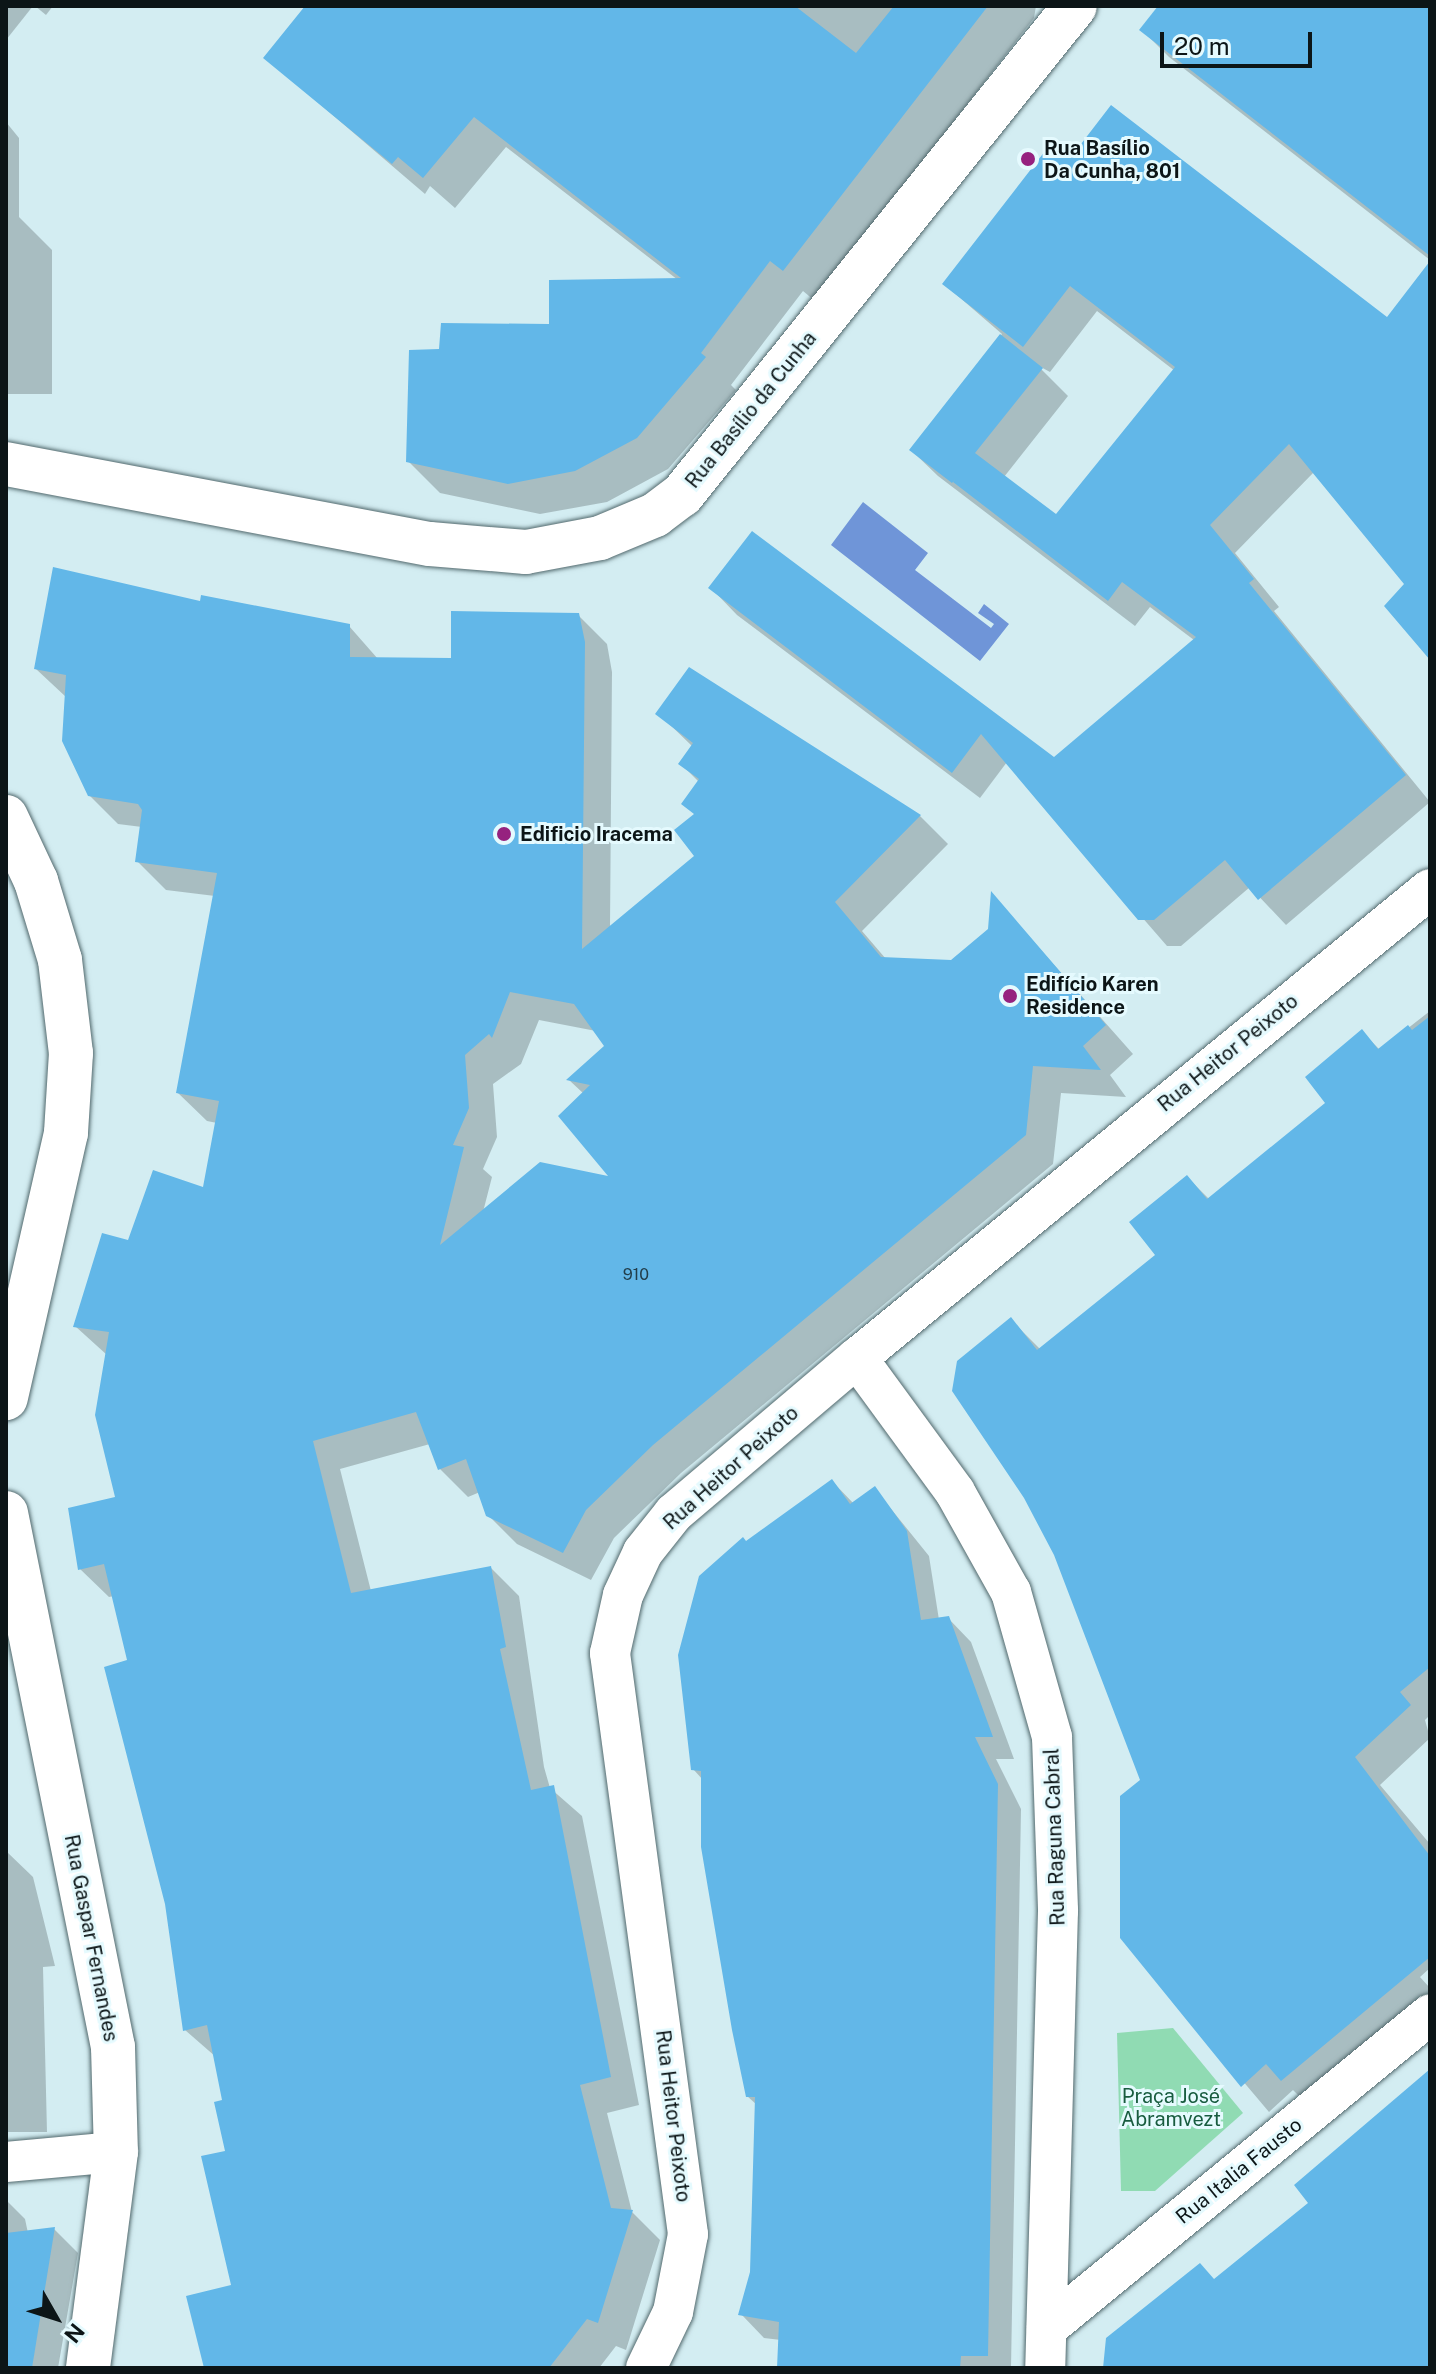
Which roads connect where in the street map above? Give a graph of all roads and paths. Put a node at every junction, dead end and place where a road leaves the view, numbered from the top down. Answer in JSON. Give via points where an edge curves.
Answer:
{"nodes":[{"id":1,"x":1075,"y":6,"type":"edge"},
{"id":2,"x":6,"y":464,"type":"edge"},
{"id":3,"x":6,"y":817,"type":"edge"},
{"id":4,"x":1430,"y":889,"type":"edge"},
{"id":5,"x":857,"y":1358,"type":"junction"},
{"id":6,"x":6,"y":1398,"type":"edge"},
{"id":7,"x":6,"y":1513,"type":"edge"},
{"id":8,"x":1430,"y":2015,"type":"edge"},
{"id":9,"x":116,"y":2152,"type":"junction"},
{"id":10,"x":6,"y":2162,"type":"edge"},
{"id":11,"x":1047,"y":2328,"type":"junction"},
{"id":12,"x":88,"y":2368,"type":"edge"},
{"id":13,"x":646,"y":2368,"type":"edge"},
{"id":14,"x":1045,"y":2368,"type":"edge"}],
"edges":[{"from":1,"to":2,"type":"street","name":"Rua Basílio da Cunha","via":[[682,495],[642,521],[600,538],[526,552],[430,544]]},
{"from":3,"to":6,"type":"street","via":[[36,881],[60,960],[71,1053],[66,1133]]},
{"from":4,"to":5,"type":"street","name":"Rua Heitor Peixoto"},
{"from":5,"to":11,"type":"street","name":"Rua Raguna Cabral","via":[[955,1492],[1011,1592],[1052,1737],[1058,1911]]},
{"from":5,"to":13,"type":"street","name":"Rua Heitor Peixoto","via":[[674,1513],[643,1552],[610,1653],[688,2234],[673,2312]]},
{"from":7,"to":9,"type":"street","name":"Rua Gaspar Fernandes","via":[[113,2047]]},
{"from":8,"to":11,"type":"street","name":"Rua Italia Fausto"},
{"from":9,"to":10,"type":"street"},
{"from":9,"to":12,"type":"street","name":"Rua Gaspar Fernandes"},
{"from":11,"to":14,"type":"street","name":"Rua Raguna Cabral"}]}
